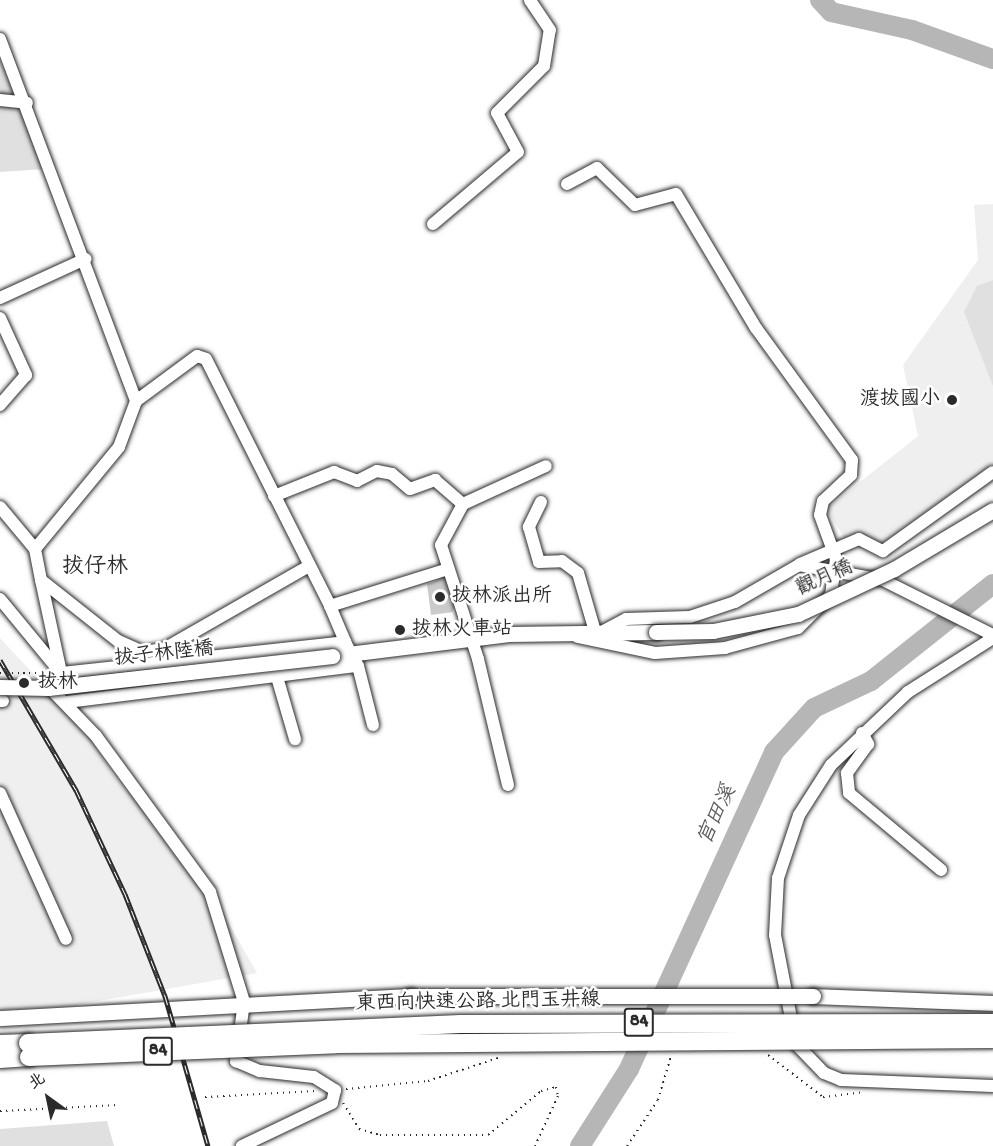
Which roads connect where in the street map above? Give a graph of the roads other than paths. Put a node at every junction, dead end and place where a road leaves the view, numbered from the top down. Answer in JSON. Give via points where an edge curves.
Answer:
{"nodes":[{"id":1,"x":530,"y":0,"type":"edge"},
{"id":2,"x":0,"y":39,"type":"edge"},
{"id":3,"x":0,"y":100,"type":"edge"},
{"id":4,"x":27,"y":103,"type":"junction"},
{"id":5,"x":567,"y":184,"type":"dead end"},
{"id":6,"x":433,"y":224,"type":"dead end"},
{"id":7,"x":85,"y":259,"type":"junction"},
{"id":8,"x":0,"y":298,"type":"edge"},
{"id":9,"x":0,"y":318,"type":"edge"},
{"id":10,"x":136,"y":401,"type":"junction"},
{"id":11,"x":0,"y":405,"type":"edge"},
{"id":12,"x":546,"y":466,"type":"dead end"},
{"id":13,"x":993,"y":472,"type":"edge"},
{"id":14,"x":274,"y":496,"type":"junction"},
{"id":15,"x":540,"y":502,"type":"dead end"},
{"id":16,"x":464,"y":504,"type":"junction"},
{"id":17,"x":0,"y":507,"type":"edge"},
{"id":18,"x":993,"y":510,"type":"edge"},
{"id":19,"x":834,"y":547,"type":"junction"},
{"id":20,"x":35,"y":549,"type":"junction"},
{"id":21,"x":799,"y":565,"type":"junction"},
{"id":22,"x":309,"y":566,"type":"junction"},
{"id":23,"x":448,"y":569,"type":"junction"},
{"id":24,"x":837,"y":569,"type":"junction"},
{"id":25,"x":41,"y":580,"type":"junction"},
{"id":26,"x":0,"y":600,"type":"edge"},
{"id":27,"x":330,"y":606,"type":"junction"},
{"id":28,"x":596,"y":635,"type":"junction"},
{"id":29,"x":574,"y":636,"type":"junction"},
{"id":30,"x":993,"y":637,"type":"edge"},
{"id":31,"x":466,"y":638,"type":"junction"},
{"id":32,"x":351,"y":654,"type":"junction"},
{"id":33,"x":61,"y":673,"type":"junction"},
{"id":34,"x":277,"y":677,"type":"junction"},
{"id":35,"x":23,"y":678,"type":"road end"},
{"id":36,"x":1,"y":696,"type":"edge"},
{"id":37,"x":67,"y":702,"type":"junction"},
{"id":38,"x":373,"y":725,"type":"dead end"},
{"id":39,"x":862,"y":733,"type":"junction"},
{"id":40,"x":295,"y":739,"type":"dead end"},
{"id":41,"x":508,"y":785,"type":"dead end"},
{"id":42,"x":0,"y":793,"type":"edge"},
{"id":43,"x":941,"y":870,"type":"dead end"},
{"id":44,"x":66,"y":939,"type":"dead end"},
{"id":45,"x":244,"y":1002,"type":"junction"},
{"id":46,"x":993,"y":1003,"type":"edge"},
{"id":47,"x":0,"y":1018,"type":"edge"},
{"id":48,"x":993,"y":1023,"type":"edge"},
{"id":49,"x":993,"y":1039,"type":"edge"},
{"id":50,"x":0,"y":1044,"type":"edge"},
{"id":51,"x":0,"y":1059,"type":"edge"},
{"id":52,"x":993,"y":1086,"type":"edge"},
{"id":53,"x":242,"y":1146,"type":"edge"}],
"edges":[{"from":1,"to":6,"type":"street","via":[[550,30],[544,66],[497,113],[518,152]]},
{"from":2,"to":4,"type":"street"},
{"from":3,"to":4,"type":"street"},
{"from":4,"to":7,"type":"street"},
{"from":5,"to":19,"type":"street","via":[[597,168],[635,205],[676,194],[697,223],[756,328],[852,460],[851,475],[823,501],[820,515]]},
{"from":7,"to":8,"type":"street"},
{"from":7,"to":10,"type":"street"},
{"from":9,"to":11,"type":"street","via":[[26,375]]},
{"from":10,"to":14,"type":"street","via":[[197,356],[206,359]]},
{"from":10,"to":20,"type":"street","via":[[119,447]]},
{"from":12,"to":16,"type":"street"},
{"from":13,"to":19,"type":"street","via":[[883,551],[859,539]]},
{"from":14,"to":16,"type":"street","via":[[334,472],[357,481],[377,471],[392,474],[410,489],[435,480]]},
{"from":14,"to":22,"type":"street"},
{"from":15,"to":28,"type":"street","via":[[529,526],[539,562],[562,561],[578,573]]},
{"from":16,"to":23,"type":"street","via":[[441,545]]},
{"from":17,"to":20,"type":"street"},
{"from":18,"to":28,"type":"main road","name":"觀月穚","bridge":true,"via":[[894,569],[798,614],[713,631]]},
{"from":19,"to":21,"type":"street"},
{"from":19,"to":24,"type":"street"},
{"from":20,"to":25,"type":"street"},
{"from":21,"to":24,"type":"street"},
{"from":21,"to":28,"type":"street","via":[[724,605],[690,617],[626,619]]},
{"from":22,"to":25,"type":"street","via":[[164,649],[143,652],[118,641]]},
{"from":22,"to":27,"type":"street"},
{"from":23,"to":27,"type":"street"},
{"from":23,"to":31,"type":"street"},
{"from":24,"to":29,"type":"street","via":[[831,595],[798,628],[724,648],[656,653]]},
{"from":24,"to":30,"type":"street","via":[[883,580]]},
{"from":25,"to":33,"type":"street"},
{"from":26,"to":33,"type":"street"},
{"from":27,"to":32,"type":"street"},
{"from":28,"to":29,"type":"main road","name":"觀月穚"},
{"from":29,"to":31,"type":"main road","name":"觀月穚"},
{"from":30,"to":39,"type":"street","via":[[908,692]]},
{"from":31,"to":32,"type":"main road","name":"拔子林陸橋"},
{"from":31,"to":41,"type":"street","via":[[478,659]]},
{"from":32,"to":33,"type":"street"},
{"from":32,"to":34,"type":"street"},
{"from":32,"to":36,"type":"main road","name":"拔子林陸橋","bridge":true},
{"from":32,"to":38,"type":"street"},
{"from":33,"to":37,"type":"street"},
{"from":34,"to":37,"type":"street"},
{"from":34,"to":40,"type":"street"},
{"from":35,"to":37,"type":"street","via":[[43,681]]},
{"from":37,"to":45,"type":"street","via":[[210,892]]},
{"from":39,"to":43,"type":"street","via":[[868,744],[847,773],[849,793]]},
{"from":39,"to":52,"type":"street","via":[[831,765],[799,815],[778,878],[775,935],[800,1050],[824,1073],[870,1081]]},
{"from":42,"to":44,"type":"street"},
{"from":45,"to":46,"type":"main road","bridge":true,"via":[[410,996],[813,996]]},
{"from":45,"to":47,"type":"main road"},
{"from":45,"to":53,"type":"street","via":[[236,1061],[260,1071],[314,1077],[335,1090],[332,1103]]},
{"from":48,"to":50,"type":"highway","name":"東西向快速公路 北門玉井線","number":"84","bridge":true,"via":[[461,1024]]},
{"from":49,"to":51,"type":"highway","name":"東西向快速公路 北門玉井線","number":"84","bridge":true,"via":[[316,1044]]}]}
